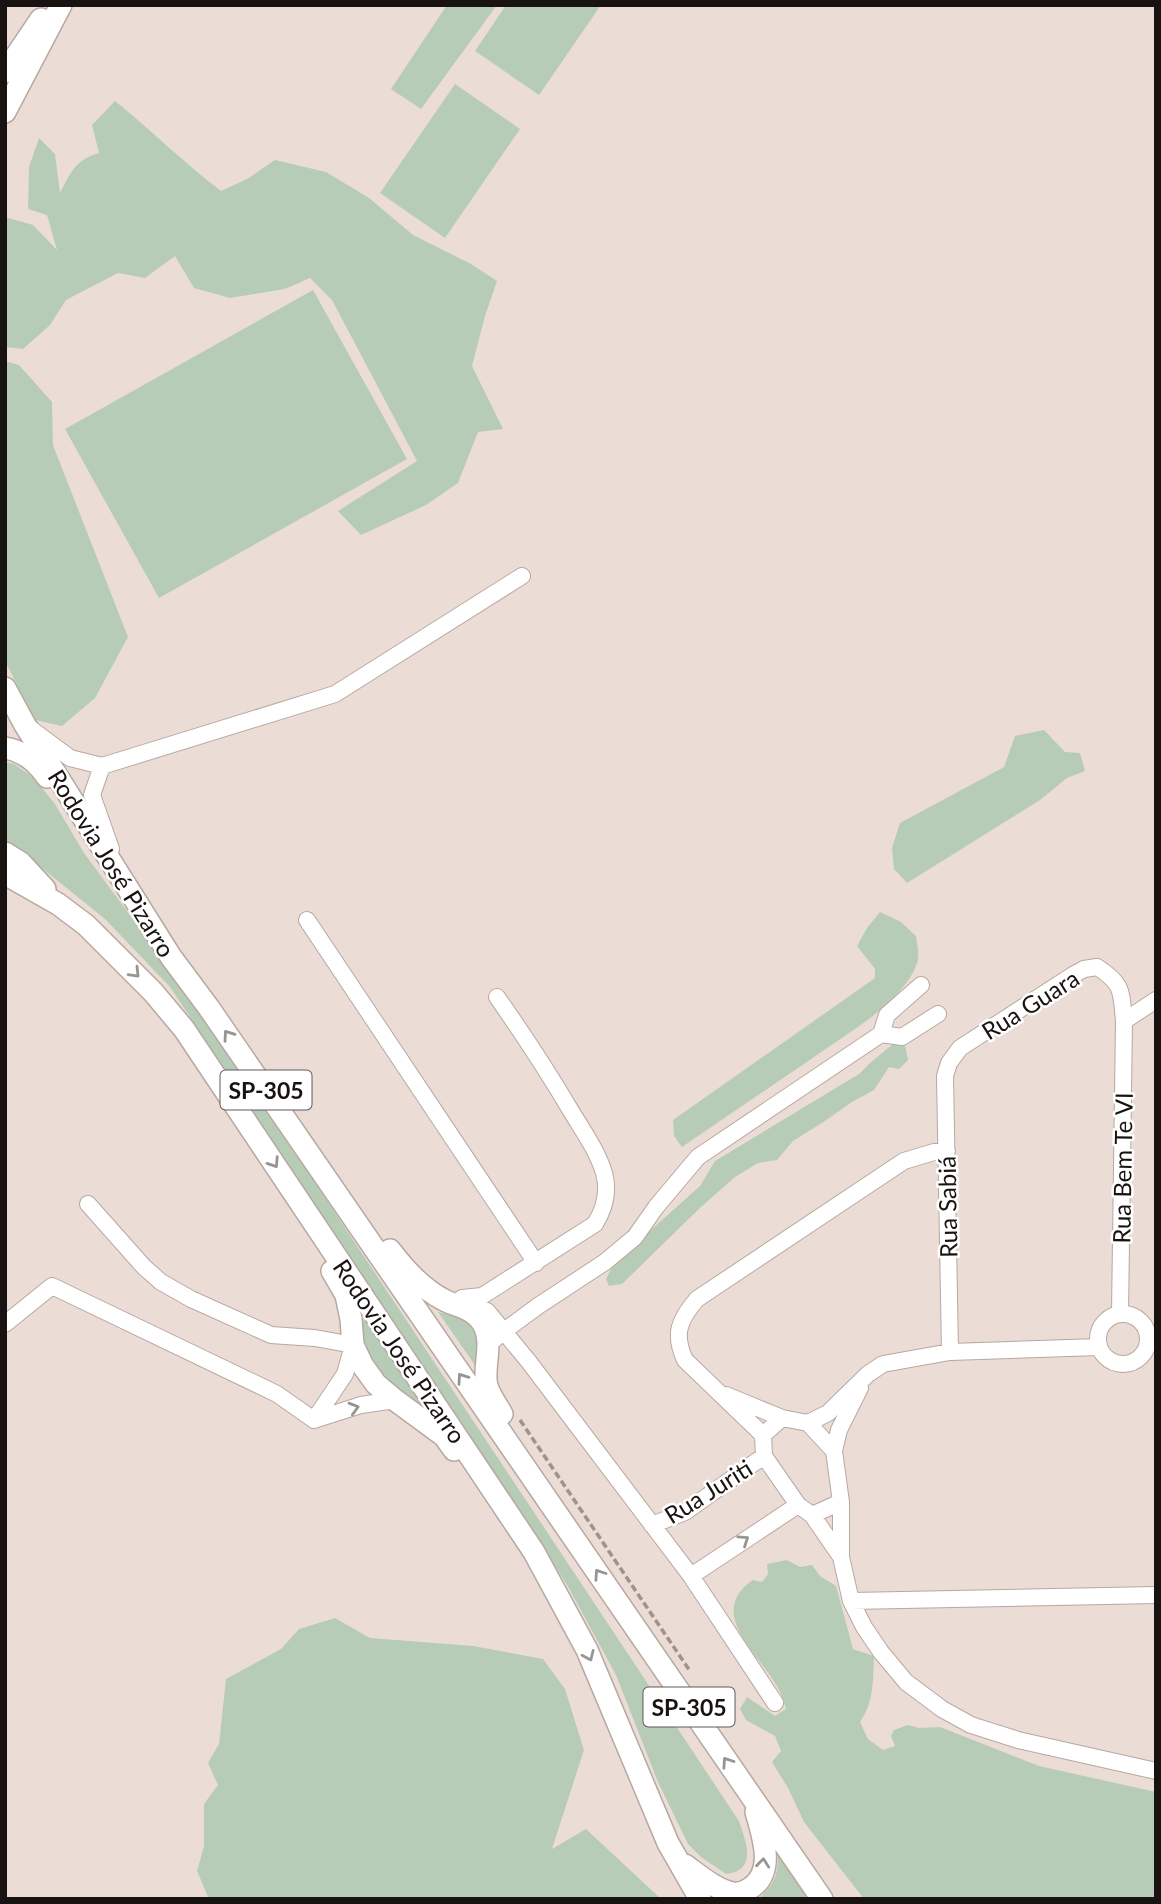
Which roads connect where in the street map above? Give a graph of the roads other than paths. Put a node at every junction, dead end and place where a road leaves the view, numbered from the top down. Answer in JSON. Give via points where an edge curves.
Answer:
{"nodes":[{"id":1,"x":50,"y":5,"type":"edge"},
{"id":2,"x":61,"y":5,"type":"edge"},
{"id":3,"x":5,"y":72,"type":"edge"},
{"id":4,"x":5,"y":112,"type":"edge"},
{"id":5,"x":522,"y":576,"type":"dead end"},
{"id":6,"x":5,"y":688,"type":"edge"},
{"id":7,"x":25,"y":725,"type":"junction"},
{"id":8,"x":5,"y":748,"type":"edge"},
{"id":9,"x":102,"y":766,"type":"junction"},
{"id":10,"x":104,"y":850,"type":"junction"},
{"id":11,"x":5,"y":853,"type":"edge"},
{"id":12,"x":5,"y":874,"type":"edge"},
{"id":13,"x":120,"y":876,"type":"junction"},
{"id":14,"x":58,"y":904,"type":"junction"},
{"id":15,"x":307,"y":920,"type":"dead end"},
{"id":16,"x":921,"y":985,"type":"dead end"},
{"id":17,"x":497,"y":997,"type":"dead end"},
{"id":18,"x":1156,"y":1000,"type":"edge"},
{"id":19,"x":939,"y":1014,"type":"dead end"},
{"id":20,"x":1124,"y":1021,"type":"junction"},
{"id":21,"x":881,"y":1034,"type":"junction"},
{"id":22,"x":949,"y":1063,"type":"joint"},
{"id":23,"x":947,"y":1151,"type":"junction"},
{"id":24,"x":297,"y":1197,"type":"junction"},
{"id":25,"x":342,"y":1201,"type":"junction"},
{"id":26,"x":88,"y":1204,"type":"dead end"},
{"id":27,"x":536,"y":1263,"type":"junction"},
{"id":28,"x":446,"y":1301,"type":"junction"},
{"id":29,"x":485,"y":1303,"type":"junction"},
{"id":30,"x":1120,"y":1314,"type":"junction"},
{"id":31,"x":5,"y":1324,"type":"edge"},
{"id":32,"x":315,"y":1338,"type":"junction"},
{"id":33,"x":496,"y":1338,"type":"junction"},
{"id":34,"x":353,"y":1345,"type":"junction"},
{"id":35,"x":1152,"y":1345,"type":"edge"},
{"id":36,"x":1099,"y":1348,"type":"junction"},
{"id":37,"x":950,"y":1352,"type":"junction"},
{"id":38,"x":345,"y":1374,"type":"junction"},
{"id":39,"x":867,"y":1374,"type":"junction"},
{"id":40,"x":717,"y":1391,"type":"junction"},
{"id":41,"x":395,"y":1400,"type":"junction"},
{"id":42,"x":782,"y":1418,"type":"junction"},
{"id":43,"x":314,"y":1420,"type":"junction"},
{"id":44,"x":808,"y":1423,"type":"junction"},
{"id":45,"x":763,"y":1435,"type":"junction"},
{"id":46,"x":834,"y":1451,"type":"junction"},
{"id":47,"x":764,"y":1456,"type":"junction"},
{"id":48,"x":841,"y":1502,"type":"junction"},
{"id":49,"x":798,"y":1505,"type":"junction"},
{"id":50,"x":558,"y":1514,"type":"junction"},
{"id":51,"x":812,"y":1515,"type":"junction"},
{"id":52,"x":652,"y":1525,"type":"junction"},
{"id":53,"x":524,"y":1536,"type":"junction"},
{"id":54,"x":842,"y":1557,"type":"junction"},
{"id":55,"x":691,"y":1576,"type":"junction"},
{"id":56,"x":1156,"y":1595,"type":"edge"},
{"id":57,"x":851,"y":1601,"type":"junction"},
{"id":58,"x":775,"y":1703,"type":"dead end"},
{"id":59,"x":1156,"y":1771,"type":"edge"},
{"id":60,"x":753,"y":1801,"type":"junction"},
{"id":61,"x":675,"y":1858,"type":"junction"},
{"id":62,"x":700,"y":1899,"type":"edge"},
{"id":63,"x":822,"y":1899,"type":"edge"}],
"edges":[{"from":1,"to":3,"type":"main road"},
{"from":2,"to":4,"type":"main road"},
{"from":5,"to":9,"type":"street","via":[[335,694]]},
{"from":6,"to":7,"type":"main road","name":"Rodovia José Pizarro","number":"SP-305"},
{"from":7,"to":9,"type":"street","via":[[71,758]]},
{"from":7,"to":10,"type":"main road","name":"Rodovia José Pizarro","number":"SP-305"},
{"from":8,"to":10,"type":"main road","via":[[29,757],[43,771],[77,825]]},
{"from":9,"to":13,"type":"street","via":[[92,795]]},
{"from":10,"to":13,"type":"main road","name":"Rodovia José Pizarro","number":"SP-305"},
{"from":11,"to":14,"type":"main road","via":[[21,863]]},
{"from":12,"to":14,"type":"main road","name":"Rodovia José Pizarro"},
{"from":25,"to":13,"type":"main road","name":"Rodovia José Pizarro","number":"SP-305","one_way":true,"via":[[171,957]]},
{"from":14,"to":24,"type":"main road","name":"Rodovia José Pizarro","one_way":true,"via":[[124,962],[184,1029]]},
{"from":15,"to":27,"type":"street"},
{"from":16,"to":21,"type":"street","via":[[887,1015]]},
{"from":17,"to":27,"type":"street","via":[[595,1150],[605,1175],[606,1197],[595,1224]]},
{"from":18,"to":20,"type":"street"},
{"from":19,"to":21,"type":"street","via":[[902,1037]]},
{"from":20,"to":22,"type":"street","name":"Rua Guara","via":[[1120,987],[1097,967],[1083,969],[960,1048]]},
{"from":20,"to":30,"type":"street","name":"Rua Bem Te VI"},
{"from":21,"to":33,"type":"street","via":[[698,1157],[635,1237]]},
{"from":22,"to":23,"type":"street","name":"Rua Sabiá","via":[[945,1076]]},
{"from":23,"to":37,"type":"street","name":"Rua Sabiá"},
{"from":23,"to":40,"type":"street","via":[[904,1161],[697,1299],[678,1331],[680,1349],[685,1360]]},
{"from":24,"to":34,"type":"main road","via":[[306,1231],[346,1294]]},
{"from":24,"to":53,"type":"main road","name":"Rodovia José Pizarro"},
{"from":25,"to":28,"type":"main road","via":[[375,1231],[402,1267]]},
{"from":50,"to":25,"type":"main road","one_way":true},
{"from":26,"to":32,"type":"street","via":[[161,1282],[271,1335]]},
{"from":27,"to":29,"type":"street"},
{"from":28,"to":29,"type":"street"},
{"from":28,"to":33,"type":"main road","via":[[474,1313]]},
{"from":29,"to":33,"type":"street"},
{"from":30,"to":35,"type":"street","via":[[1142,1322]]},
{"from":30,"to":36,"type":"street","via":[[1102,1326]]},
{"from":31,"to":43,"type":"street","via":[[52,1286],[277,1394]]},
{"from":32,"to":34,"type":"street"},
{"from":32,"to":38,"type":"street","via":[[337,1357]]},
{"from":33,"to":50,"type":"main road","via":[[486,1383],[490,1395]]},
{"from":33,"to":52,"type":"street"},
{"from":34,"to":38,"type":"street"},
{"from":34,"to":41,"type":"main road","via":[[376,1384]]},
{"from":35,"to":36,"type":"street","via":[[1140,1359],[1125,1365],[1109,1361]]},
{"from":36,"to":37,"type":"street"},
{"from":37,"to":39,"type":"street","via":[[883,1364]]},
{"from":38,"to":43,"type":"street"},
{"from":39,"to":44,"type":"street","via":[[828,1413]]},
{"from":39,"to":46,"type":"street","via":[[839,1430]]},
{"from":40,"to":42,"type":"street"},
{"from":40,"to":45,"type":"street"},
{"from":43,"to":41,"type":"street","one_way":true},
{"from":41,"to":53,"type":"main road","via":[[444,1436]]},
{"from":42,"to":44,"type":"street"},
{"from":42,"to":45,"type":"street"},
{"from":44,"to":46,"type":"street"},
{"from":45,"to":47,"type":"street"},
{"from":46,"to":48,"type":"street"},
{"from":47,"to":49,"type":"street"},
{"from":47,"to":52,"type":"street","name":"Rua Juriti","via":[[685,1512]]},
{"from":48,"to":51,"type":"street"},
{"from":48,"to":54,"type":"street"},
{"from":49,"to":51,"type":"street"},
{"from":55,"to":49,"type":"street","one_way":true},
{"from":60,"to":50,"type":"main road","number":"SP-305","one_way":true},
{"from":51,"to":54,"type":"street"},
{"from":52,"to":55,"type":"street"},
{"from":53,"to":61,"type":"main road","name":"Rodovia José Pizarro","one_way":true,"via":[[587,1650]]},
{"from":54,"to":57,"type":"street"},
{"from":55,"to":58,"type":"street"},
{"from":56,"to":57,"type":"street"},
{"from":57,"to":59,"type":"street","via":[[889,1662],[906,1682],[942,1709],[971,1725],[1018,1740]]},
{"from":61,"to":60,"type":"main road","one_way":true,"via":[[731,1893],[753,1886],[765,1866]]},
{"from":60,"to":63,"type":"main road","number":"SP-305"},
{"from":61,"to":62,"type":"main road","name":"Rodovia José Pizarro"}]}
